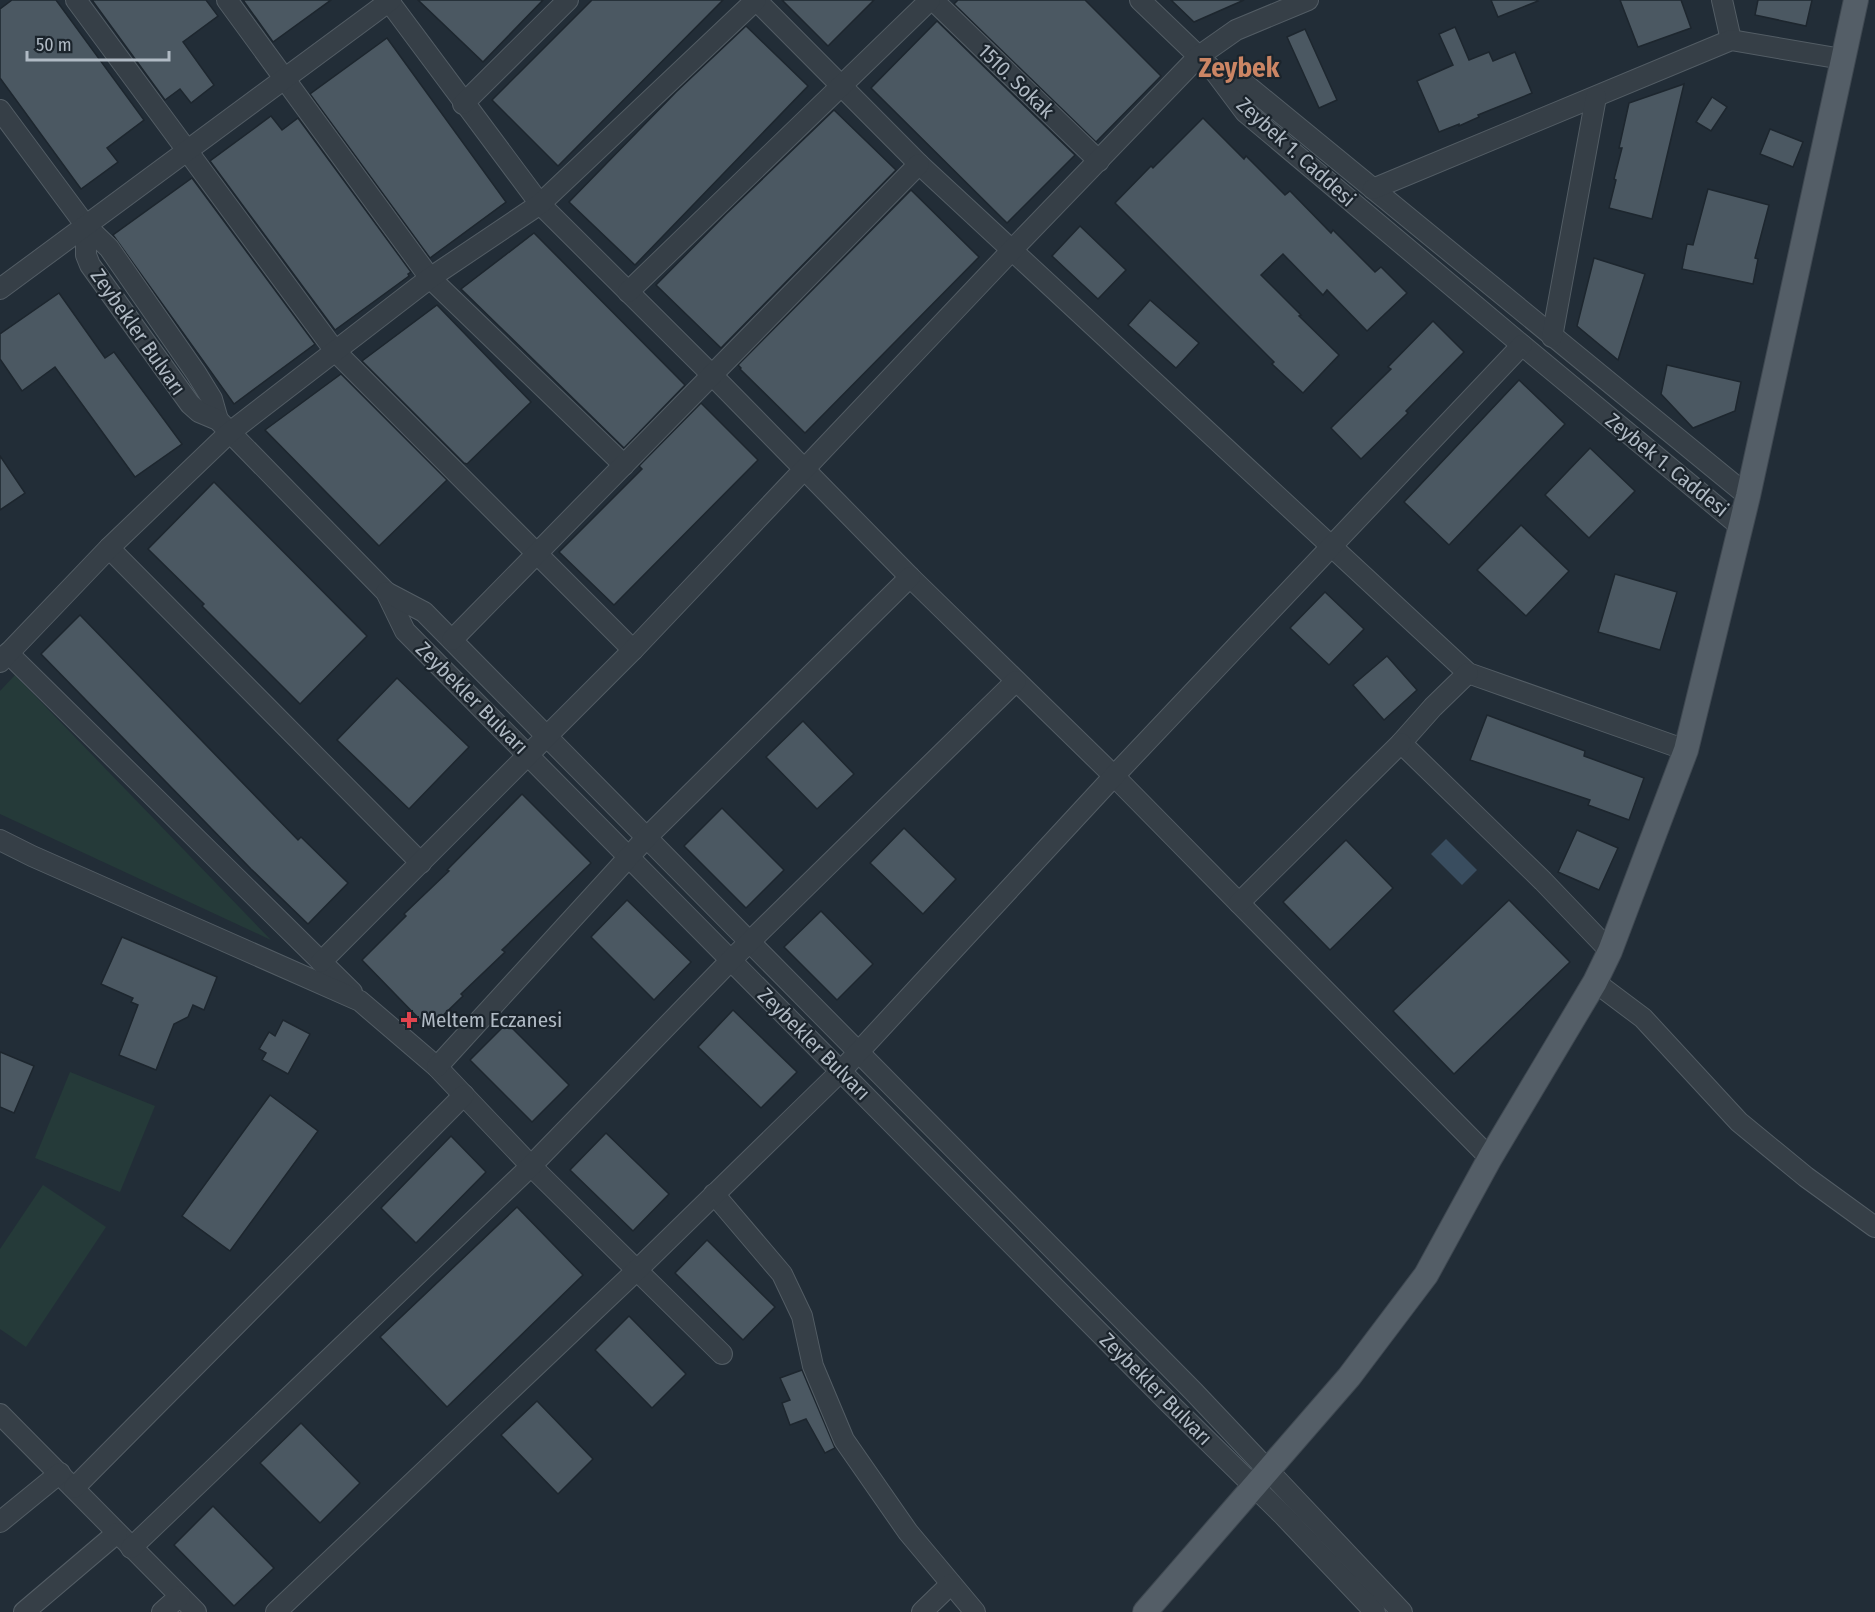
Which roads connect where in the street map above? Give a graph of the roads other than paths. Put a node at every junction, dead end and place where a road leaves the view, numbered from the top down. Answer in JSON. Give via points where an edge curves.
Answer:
{"nodes":[{"id":1,"x":76,"y":0,"type":"edge"},
{"id":2,"x":227,"y":0,"type":"edge"},
{"id":3,"x":568,"y":0,"type":"edge"},
{"id":4,"x":756,"y":0,"type":"edge"},
{"id":5,"x":931,"y":0,"type":"edge"},
{"id":6,"x":1140,"y":0,"type":"edge"},
{"id":7,"x":1308,"y":0,"type":"edge"},
{"id":8,"x":1722,"y":0,"type":"edge"},
{"id":9,"x":1856,"y":0,"type":"edge"},
{"id":10,"x":390,"y":1,"type":"edge"},
{"id":11,"x":1731,"y":40,"type":"junction"},
{"id":12,"x":1199,"y":56,"type":"junction"},
{"id":13,"x":1842,"y":59,"type":"junction"},
{"id":14,"x":1215,"y":72,"type":"junction"},
{"id":15,"x":285,"y":79,"type":"junction"},
{"id":16,"x":842,"y":86,"type":"junction"},
{"id":17,"x":1596,"y":97,"type":"junction"},
{"id":18,"x":464,"y":104,"type":"junction"},
{"id":19,"x":0,"y":110,"type":"edge"},
{"id":20,"x":187,"y":150,"type":"junction"},
{"id":21,"x":1099,"y":161,"type":"junction"},
{"id":22,"x":919,"y":164,"type":"junction"},
{"id":23,"x":1373,"y":189,"type":"junction"},
{"id":24,"x":540,"y":204,"type":"junction"},
{"id":25,"x":86,"y":226,"type":"junction"},
{"id":26,"x":1011,"y":250,"type":"junction"},
{"id":27,"x":430,"y":278,"type":"junction"},
{"id":28,"x":0,"y":289,"type":"edge"},
{"id":29,"x":628,"y":292,"type":"junction"},
{"id":30,"x":1552,"y":337,"type":"junction"},
{"id":31,"x":1522,"y":345,"type":"junction"},
{"id":32,"x":335,"y":351,"type":"junction"},
{"id":33,"x":713,"y":376,"type":"junction"},
{"id":34,"x":223,"y":426,"type":"junction"},
{"id":35,"x":624,"y":465,"type":"junction"},
{"id":36,"x":805,"y":470,"type":"junction"},
{"id":37,"x":1748,"y":496,"type":"junction"},
{"id":38,"x":1740,"y":525,"type":"junction"},
{"id":39,"x":1332,"y":547,"type":"junction"},
{"id":40,"x":109,"y":548,"type":"junction"},
{"id":41,"x":536,"y":552,"type":"junction"},
{"id":42,"x":910,"y":577,"type":"junction"},
{"id":43,"x":386,"y":592,"type":"junction"},
{"id":44,"x":452,"y":640,"type":"junction"},
{"id":45,"x":633,"y":650,"type":"junction"},
{"id":46,"x":4,"y":658,"type":"edge"},
{"id":47,"x":1468,"y":673,"type":"junction"},
{"id":48,"x":1016,"y":681,"type":"junction"},
{"id":49,"x":546,"y":735,"type":"junction"},
{"id":50,"x":1401,"y":743,"type":"junction"},
{"id":51,"x":1686,"y":750,"type":"junction"},
{"id":52,"x":528,"y":755,"type":"junction"},
{"id":53,"x":1114,"y":776,"type":"junction"},
{"id":54,"x":647,"y":837,"type":"junction"},
{"id":55,"x":0,"y":840,"type":"edge"},
{"id":56,"x":629,"y":857,"type":"junction"},
{"id":57,"x":421,"y":863,"type":"junction"},
{"id":58,"x":1239,"y":903,"type":"junction"},
{"id":59,"x":750,"y":942,"type":"junction"},
{"id":60,"x":1610,"y":951,"type":"junction"},
{"id":61,"x":731,"y":960,"type":"junction"},
{"id":62,"x":321,"y":962,"type":"junction"},
{"id":63,"x":1595,"y":982,"type":"junction"},
{"id":64,"x":360,"y":1000,"type":"junction"},
{"id":65,"x":859,"y":1052,"type":"junction"},
{"id":66,"x":437,"y":1066,"type":"junction"},
{"id":67,"x":841,"y":1071,"type":"junction"},
{"id":68,"x":464,"y":1095,"type":"junction"},
{"id":69,"x":1490,"y":1158,"type":"junction"},
{"id":70,"x":531,"y":1166,"type":"junction"},
{"id":71,"x":714,"y":1194,"type":"junction"},
{"id":72,"x":1875,"y":1227,"type":"edge"},
{"id":73,"x":1073,"y":1269,"type":"junction"},
{"id":74,"x":636,"y":1271,"type":"junction"},
{"id":75,"x":1054,"y":1287,"type":"junction"},
{"id":76,"x":722,"y":1354,"type":"dead end"},
{"id":77,"x":0,"y":1414,"type":"edge"},
{"id":78,"x":60,"y":1473,"type":"junction"},
{"id":79,"x":1261,"y":1478,"type":"junction"},
{"id":80,"x":74,"y":1488,"type":"junction"},
{"id":81,"x":0,"y":1522,"type":"edge"},
{"id":82,"x":117,"y":1533,"type":"junction"},
{"id":83,"x":131,"y":1548,"type":"junction"},
{"id":84,"x":951,"y":1584,"type":"junction"},
{"id":85,"x":180,"y":1596,"type":"junction"},
{"id":86,"x":24,"y":1612,"type":"edge"},
{"id":87,"x":162,"y":1612,"type":"edge"},
{"id":88,"x":196,"y":1612,"type":"edge"},
{"id":89,"x":276,"y":1612,"type":"edge"},
{"id":90,"x":922,"y":1612,"type":"edge"},
{"id":91,"x":975,"y":1612,"type":"edge"},
{"id":92,"x":1145,"y":1612,"type":"edge"},
{"id":93,"x":1376,"y":1612,"type":"edge"},
{"id":94,"x":1401,"y":1612,"type":"edge"}],
"edges":[{"from":1,"to":20,"type":"street"},
{"from":2,"to":15,"type":"street"},
{"from":3,"to":18,"type":"street"},
{"from":4,"to":16,"type":"street"},
{"from":4,"to":24,"type":"street"},
{"from":5,"to":16,"type":"street"},
{"from":5,"to":21,"type":"street","name":"1510. Sokak"},
{"from":6,"to":12,"type":"street"},
{"from":7,"to":12,"type":"street","via":[[1236,30]]},
{"from":8,"to":11,"type":"street"},
{"from":9,"to":13,"type":"main road"},
{"from":10,"to":15,"type":"street"},
{"from":10,"to":18,"type":"street"},
{"from":11,"to":13,"type":"street"},
{"from":11,"to":17,"type":"street"},
{"from":12,"to":14,"type":"street"},
{"from":12,"to":21,"type":"street"},
{"from":13,"to":37,"type":"main road"},
{"from":14,"to":23,"type":"street","name":"Zeybek 1. Caddesi","via":[[1238,78]]},
{"from":14,"to":31,"type":"street","name":"Zeybek 1. Caddesi","via":[[1245,112]]},
{"from":15,"to":20,"type":"street"},
{"from":15,"to":27,"type":"street"},
{"from":16,"to":22,"type":"street"},
{"from":16,"to":29,"type":"street"},
{"from":17,"to":23,"type":"street"},
{"from":17,"to":30,"type":"street"},
{"from":18,"to":24,"type":"street"},
{"from":19,"to":25,"type":"street","name":"Zeybekler Bulvarı"},
{"from":20,"to":25,"type":"street"},
{"from":20,"to":32,"type":"street"},
{"from":21,"to":26,"type":"street"},
{"from":22,"to":26,"type":"street"},
{"from":22,"to":33,"type":"street"},
{"from":23,"to":30,"type":"street","name":"Zeybek 1. Caddesi"},
{"from":24,"to":27,"type":"street"},
{"from":24,"to":29,"type":"street"},
{"from":25,"to":28,"type":"street"},
{"from":25,"to":34,"type":"street","name":"Zeybekler Bulvarı","via":[[109,248],[196,373]]},
{"from":26,"to":36,"type":"street"},
{"from":26,"to":39,"type":"street"},
{"from":27,"to":32,"type":"street"},
{"from":27,"to":35,"type":"street"},
{"from":29,"to":33,"type":"street"},
{"from":30,"to":37,"type":"street","name":"Zeybek 1. Caddesi"},
{"from":31,"to":38,"type":"street","name":"Zeybek 1. Caddesi"},
{"from":31,"to":39,"type":"street"},
{"from":32,"to":34,"type":"street"},
{"from":32,"to":41,"type":"street"},
{"from":33,"to":35,"type":"street"},
{"from":33,"to":36,"type":"street"},
{"from":34,"to":40,"type":"street"},
{"from":34,"to":43,"type":"street","name":"Zeybekler Bulvarı"},
{"from":35,"to":41,"type":"street"},
{"from":36,"to":42,"type":"street"},
{"from":36,"to":45,"type":"street"},
{"from":37,"to":38,"type":"main road"},
{"from":38,"to":51,"type":"main road"},
{"from":39,"to":47,"type":"street"},
{"from":39,"to":53,"type":"street"},
{"from":40,"to":46,"type":"street"},
{"from":40,"to":57,"type":"street"},
{"from":41,"to":44,"type":"street"},
{"from":41,"to":45,"type":"street"},
{"from":42,"to":48,"type":"street"},
{"from":42,"to":54,"type":"street"},
{"from":43,"to":44,"type":"street","name":"Zeybekler Bulvarı","via":[[424,612]]},
{"from":43,"to":52,"type":"street","name":"Zeybekler Bulvarı","via":[[405,631]]},
{"from":44,"to":49,"type":"street","name":"Zeybekler Bulvarı"},
{"from":45,"to":49,"type":"street"},
{"from":46,"to":62,"type":"street"},
{"from":47,"to":50,"type":"street"},
{"from":47,"to":51,"type":"street"},
{"from":48,"to":53,"type":"street"},
{"from":48,"to":59,"type":"street"},
{"from":49,"to":52,"type":"street"},
{"from":49,"to":54,"type":"street","name":"Zeybekler Bulvarı"},
{"from":50,"to":58,"type":"street"},
{"from":50,"to":60,"type":"street"},
{"from":51,"to":60,"type":"main road"},
{"from":52,"to":56,"type":"street","name":"Zeybekler Bulvarı"},
{"from":52,"to":57,"type":"street"},
{"from":53,"to":58,"type":"street"},
{"from":53,"to":65,"type":"street"},
{"from":54,"to":56,"type":"street"},
{"from":54,"to":59,"type":"street","name":"Zeybekler Bulvarı"},
{"from":55,"to":64,"type":"street"},
{"from":56,"to":61,"type":"street","name":"Zeybekler Bulvarı"},
{"from":56,"to":66,"type":"street"},
{"from":57,"to":62,"type":"street"},
{"from":58,"to":69,"type":"street"},
{"from":59,"to":61,"type":"street"},
{"from":59,"to":65,"type":"street","name":"Zeybekler Bulvarı"},
{"from":60,"to":63,"type":"main road"},
{"from":61,"to":67,"type":"street","name":"Zeybekler Bulvarı"},
{"from":61,"to":70,"type":"street"},
{"from":62,"to":64,"type":"street"},
{"from":63,"to":69,"type":"main road"},
{"from":63,"to":72,"type":"street","via":[[1643,1018],[1739,1122]]},
{"from":64,"to":66,"type":"street"},
{"from":65,"to":67,"type":"street"},
{"from":65,"to":73,"type":"street","name":"Zeybekler Bulvarı"},
{"from":66,"to":68,"type":"street"},
{"from":67,"to":71,"type":"street"},
{"from":67,"to":75,"type":"street","name":"Zeybekler Bulvarı"},
{"from":68,"to":70,"type":"street"},
{"from":68,"to":80,"type":"street"},
{"from":69,"to":79,"type":"main road","via":[[1426,1275],[1349,1377]]},
{"from":70,"to":74,"type":"street"},
{"from":70,"to":83,"type":"street"},
{"from":71,"to":74,"type":"street"},
{"from":71,"to":84,"type":"street","via":[[782,1274],[802,1316],[813,1366],[844,1440],[908,1532]]},
{"from":73,"to":75,"type":"street"},
{"from":73,"to":79,"type":"street","name":"Zeybekler Bulvarı"},
{"from":74,"to":76,"type":"street"},
{"from":74,"to":89,"type":"street"},
{"from":75,"to":79,"type":"street","name":"Zeybekler Bulvarı"},
{"from":77,"to":78,"type":"street"},
{"from":78,"to":80,"type":"street"},
{"from":78,"to":81,"type":"street"},
{"from":79,"to":92,"type":"main road"},
{"from":79,"to":93,"type":"street","via":[[1290,1522]]},
{"from":79,"to":94,"type":"street"},
{"from":80,"to":82,"type":"street"},
{"from":82,"to":83,"type":"street"},
{"from":82,"to":86,"type":"street"},
{"from":83,"to":85,"type":"street"},
{"from":84,"to":90,"type":"street"},
{"from":84,"to":91,"type":"street"},
{"from":85,"to":87,"type":"street"},
{"from":85,"to":88,"type":"street"}]}
